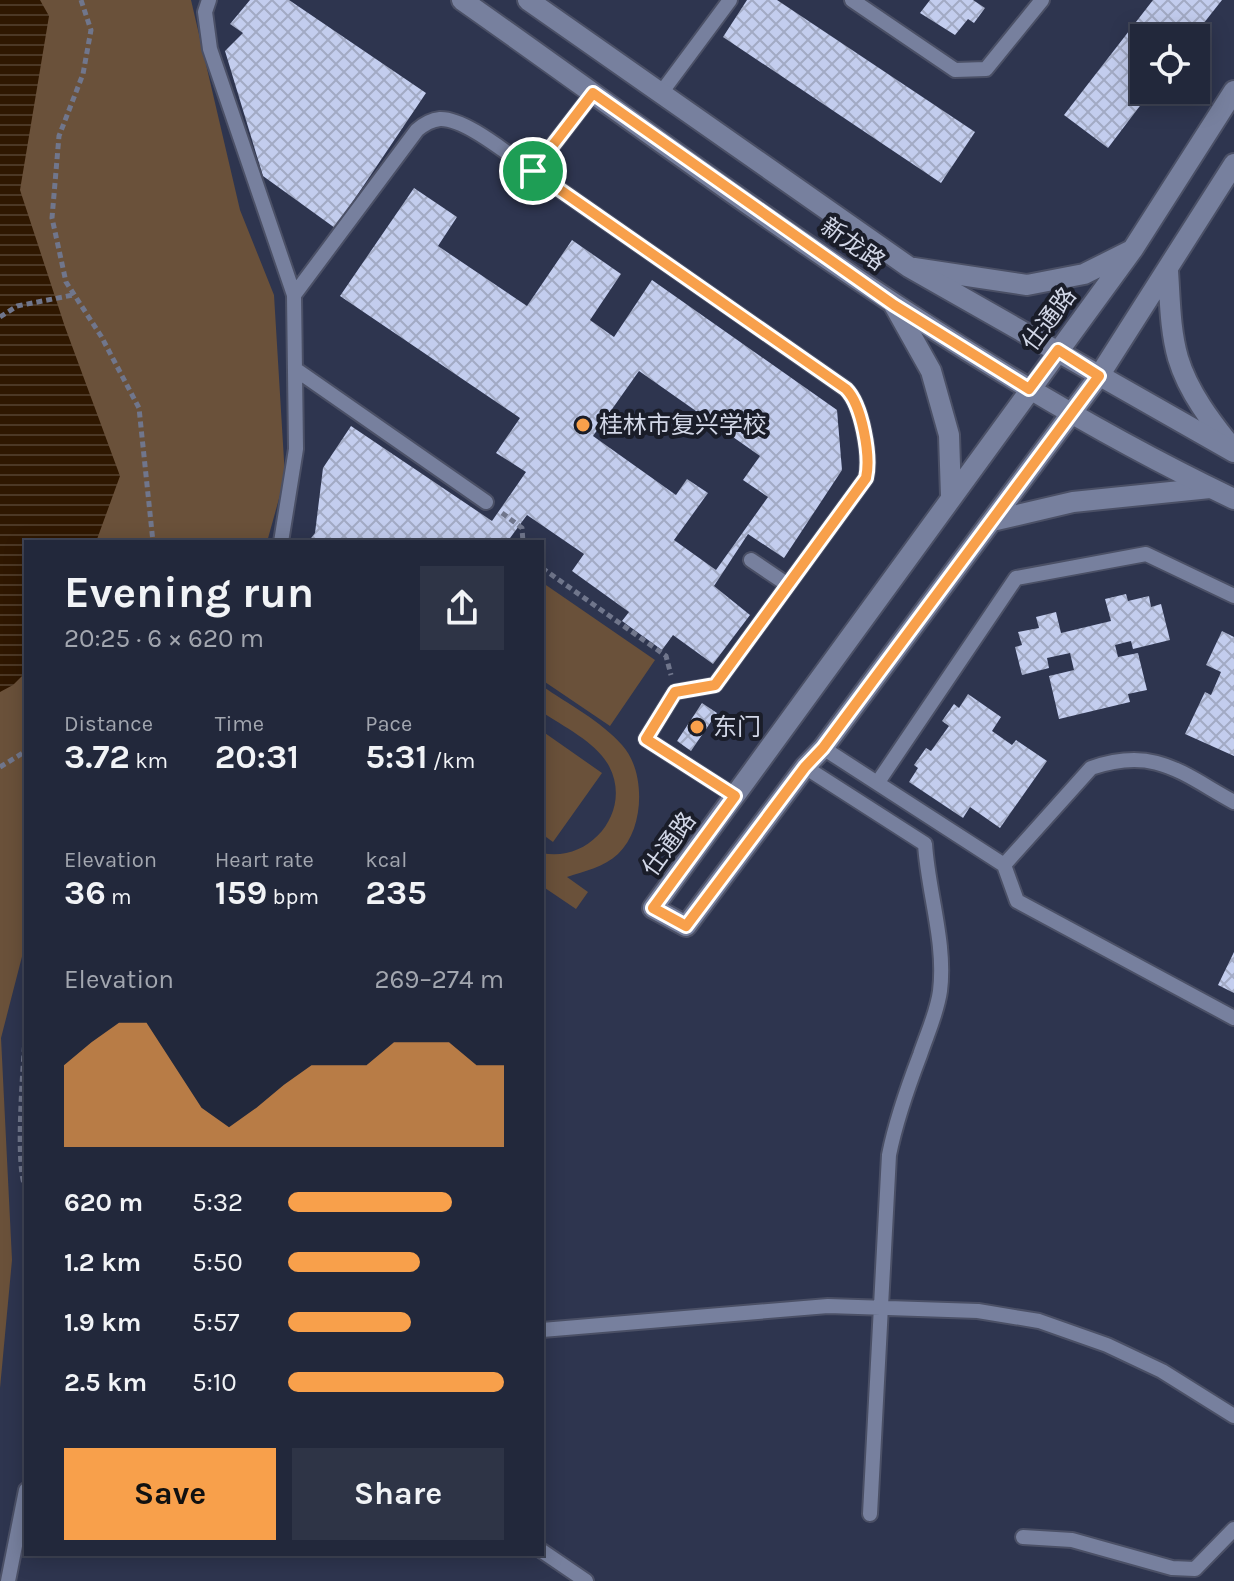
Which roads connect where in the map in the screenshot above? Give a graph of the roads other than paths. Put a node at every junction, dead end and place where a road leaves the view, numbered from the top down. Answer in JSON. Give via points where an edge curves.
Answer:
{"nodes":[{"id":1,"x":209,"y":0,"type":"edge"},
{"id":2,"x":462,"y":0,"type":"edge"},
{"id":3,"x":528,"y":0,"type":"edge"},
{"id":4,"x":730,"y":0,"type":"edge"},
{"id":5,"x":852,"y":0,"type":"edge"},
{"id":6,"x":1042,"y":0,"type":"edge"},
{"id":7,"x":1234,"y":91,"type":"edge"},
{"id":8,"x":593,"y":93,"type":"junction"},
{"id":9,"x":661,"y":93,"type":"junction"},
{"id":10,"x":1234,"y":164,"type":"edge"},
{"id":11,"x":533,"y":171,"type":"junction"},
{"id":12,"x":1133,"y":249,"type":"junction"},
{"id":13,"x":909,"y":267,"type":"junction"},
{"id":14,"x":1168,"y":271,"type":"junction"},
{"id":15,"x":294,"y":295,"type":"junction"},
{"id":16,"x":894,"y":305,"type":"junction"},
{"id":17,"x":1058,"y":350,"type":"junction"},
{"id":18,"x":295,"y":369,"type":"junction"},
{"id":19,"x":1099,"y":376,"type":"junction"},
{"id":20,"x":1029,"y":389,"type":"junction"},
{"id":21,"x":1071,"y":415,"type":"junction"},
{"id":22,"x":1234,"y":451,"type":"edge"},
{"id":23,"x":1210,"y":488,"type":"junction"},
{"id":24,"x":951,"y":496,"type":"junction"},
{"id":25,"x":1234,"y":499,"type":"edge"},
{"id":26,"x":486,"y":502,"type":"road end"},
{"id":27,"x":992,"y":521,"type":"junction"},
{"id":28,"x":281,"y":540,"type":"edge"},
{"id":29,"x":751,"y":560,"type":"dead end"},
{"id":30,"x":788,"y":585,"type":"junction"},
{"id":31,"x":1234,"y":596,"type":"edge"},
{"id":32,"x":823,"y":748,"type":"junction"},
{"id":33,"x":805,"y":767,"type":"junction"},
{"id":34,"x":878,"y":782,"type":"junction"},
{"id":35,"x":735,"y":796,"type":"junction"},
{"id":36,"x":1234,"y":802,"type":"edge"},
{"id":37,"x":1004,"y":865,"type":"junction"},
{"id":38,"x":1234,"y":1018,"type":"edge"},
{"id":39,"x":881,"y":1307,"type":"junction"},
{"id":40,"x":544,"y":1330,"type":"edge"},
{"id":41,"x":1234,"y":1416,"type":"edge"},
{"id":42,"x":24,"y":1500,"type":"edge"},
{"id":43,"x":870,"y":1514,"type":"dead end"},
{"id":44,"x":1234,"y":1529,"type":"edge"},
{"id":45,"x":1023,"y":1537,"type":"dead end"},
{"id":46,"x":544,"y":1552,"type":"edge"},
{"id":47,"x":8,"y":1581,"type":"edge"},
{"id":48,"x":586,"y":1581,"type":"edge"}],
"edges":[{"from":1,"to":15,"type":"lane","via":[[205,12],[210,49]]},
{"from":2,"to":8,"type":"street","name":"新龙路"},
{"from":3,"to":9,"type":"street","name":"新龙路"},
{"from":4,"to":9,"type":"lane"},
{"from":5,"to":6,"type":"lane","via":[[955,70],[986,69]]},
{"from":7,"to":12,"type":"street","name":"仕通路"},
{"from":8,"to":11,"type":"lane"},
{"from":8,"to":16,"type":"street","name":"新龙路"},
{"from":9,"to":13,"type":"street","name":"新龙路"},
{"from":10,"to":14,"type":"street","name":"仕通路"},
{"from":11,"to":15,"type":"lane","via":[[462,124],[445,119],[428,123],[417,130]]},
{"from":11,"to":30,"type":"lane","via":[[853,397],[865,446],[866,478]]},
{"from":12,"to":13,"type":"street","via":[[1084,274],[1027,285]]},
{"from":12,"to":17,"type":"street","name":"仕通路"},
{"from":13,"to":17,"type":"street","name":"新龙路"},
{"from":14,"to":19,"type":"street","name":"仕通路"},
{"from":14,"to":22,"type":"street","via":[[1179,361],[1210,420]]},
{"from":15,"to":18,"type":"lane"},
{"from":16,"to":20,"type":"street","name":"新龙路"},
{"from":16,"to":24,"type":"street","via":[[931,371],[949,435]]},
{"from":17,"to":19,"type":"street","name":"新龙路"},
{"from":17,"to":20,"type":"street","name":"仕通路"},
{"from":18,"to":26,"type":"lane"},
{"from":18,"to":28,"type":"lane","via":[[296,449]]},
{"from":19,"to":21,"type":"street","name":"仕通路"},
{"from":19,"to":22,"type":"street","name":"新龙路"},
{"from":20,"to":21,"type":"street","name":"新龙路"},
{"from":20,"to":24,"type":"street","name":"仕通路"},
{"from":21,"to":23,"type":"street","name":"新龙路"},
{"from":21,"to":27,"type":"street","name":"仕通路"},
{"from":23,"to":25,"type":"street","name":"新龙路"},
{"from":23,"to":27,"type":"street","via":[[1073,502]]},
{"from":24,"to":35,"type":"street","name":"仕通路"},
{"from":27,"to":32,"type":"street","name":"仕通路"},
{"from":29,"to":30,"type":"lane"},
{"from":30,"to":35,"type":"lane","via":[[715,685],[675,692],[646,739]]},
{"from":31,"to":34,"type":"lane","via":[[1146,554],[1016,578]]},
{"from":32,"to":33,"type":"street","name":"仕通路"},
{"from":32,"to":34,"type":"lane"},
{"from":33,"to":35,"type":"street","name":"仕通路","via":[[686,926],[653,908]]},
{"from":33,"to":39,"type":"lane","via":[[925,844],[940,988],[889,1155]]},
{"from":34,"to":37,"type":"lane"},
{"from":36,"to":37,"type":"lane","via":[[1159,761],[1107,762],[1091,768]]},
{"from":37,"to":38,"type":"lane","via":[[1017,901]]},
{"from":39,"to":40,"type":"lane","via":[[828,1306]]},
{"from":39,"to":41,"type":"lane","via":[[978,1311],[1039,1321],[1162,1371]]},
{"from":39,"to":43,"type":"lane"},
{"from":42,"to":47,"type":"lane"},
{"from":44,"to":45,"type":"lane","via":[[1195,1569],[1172,1568],[1072,1540]]},
{"from":46,"to":48,"type":"lane"}]}
